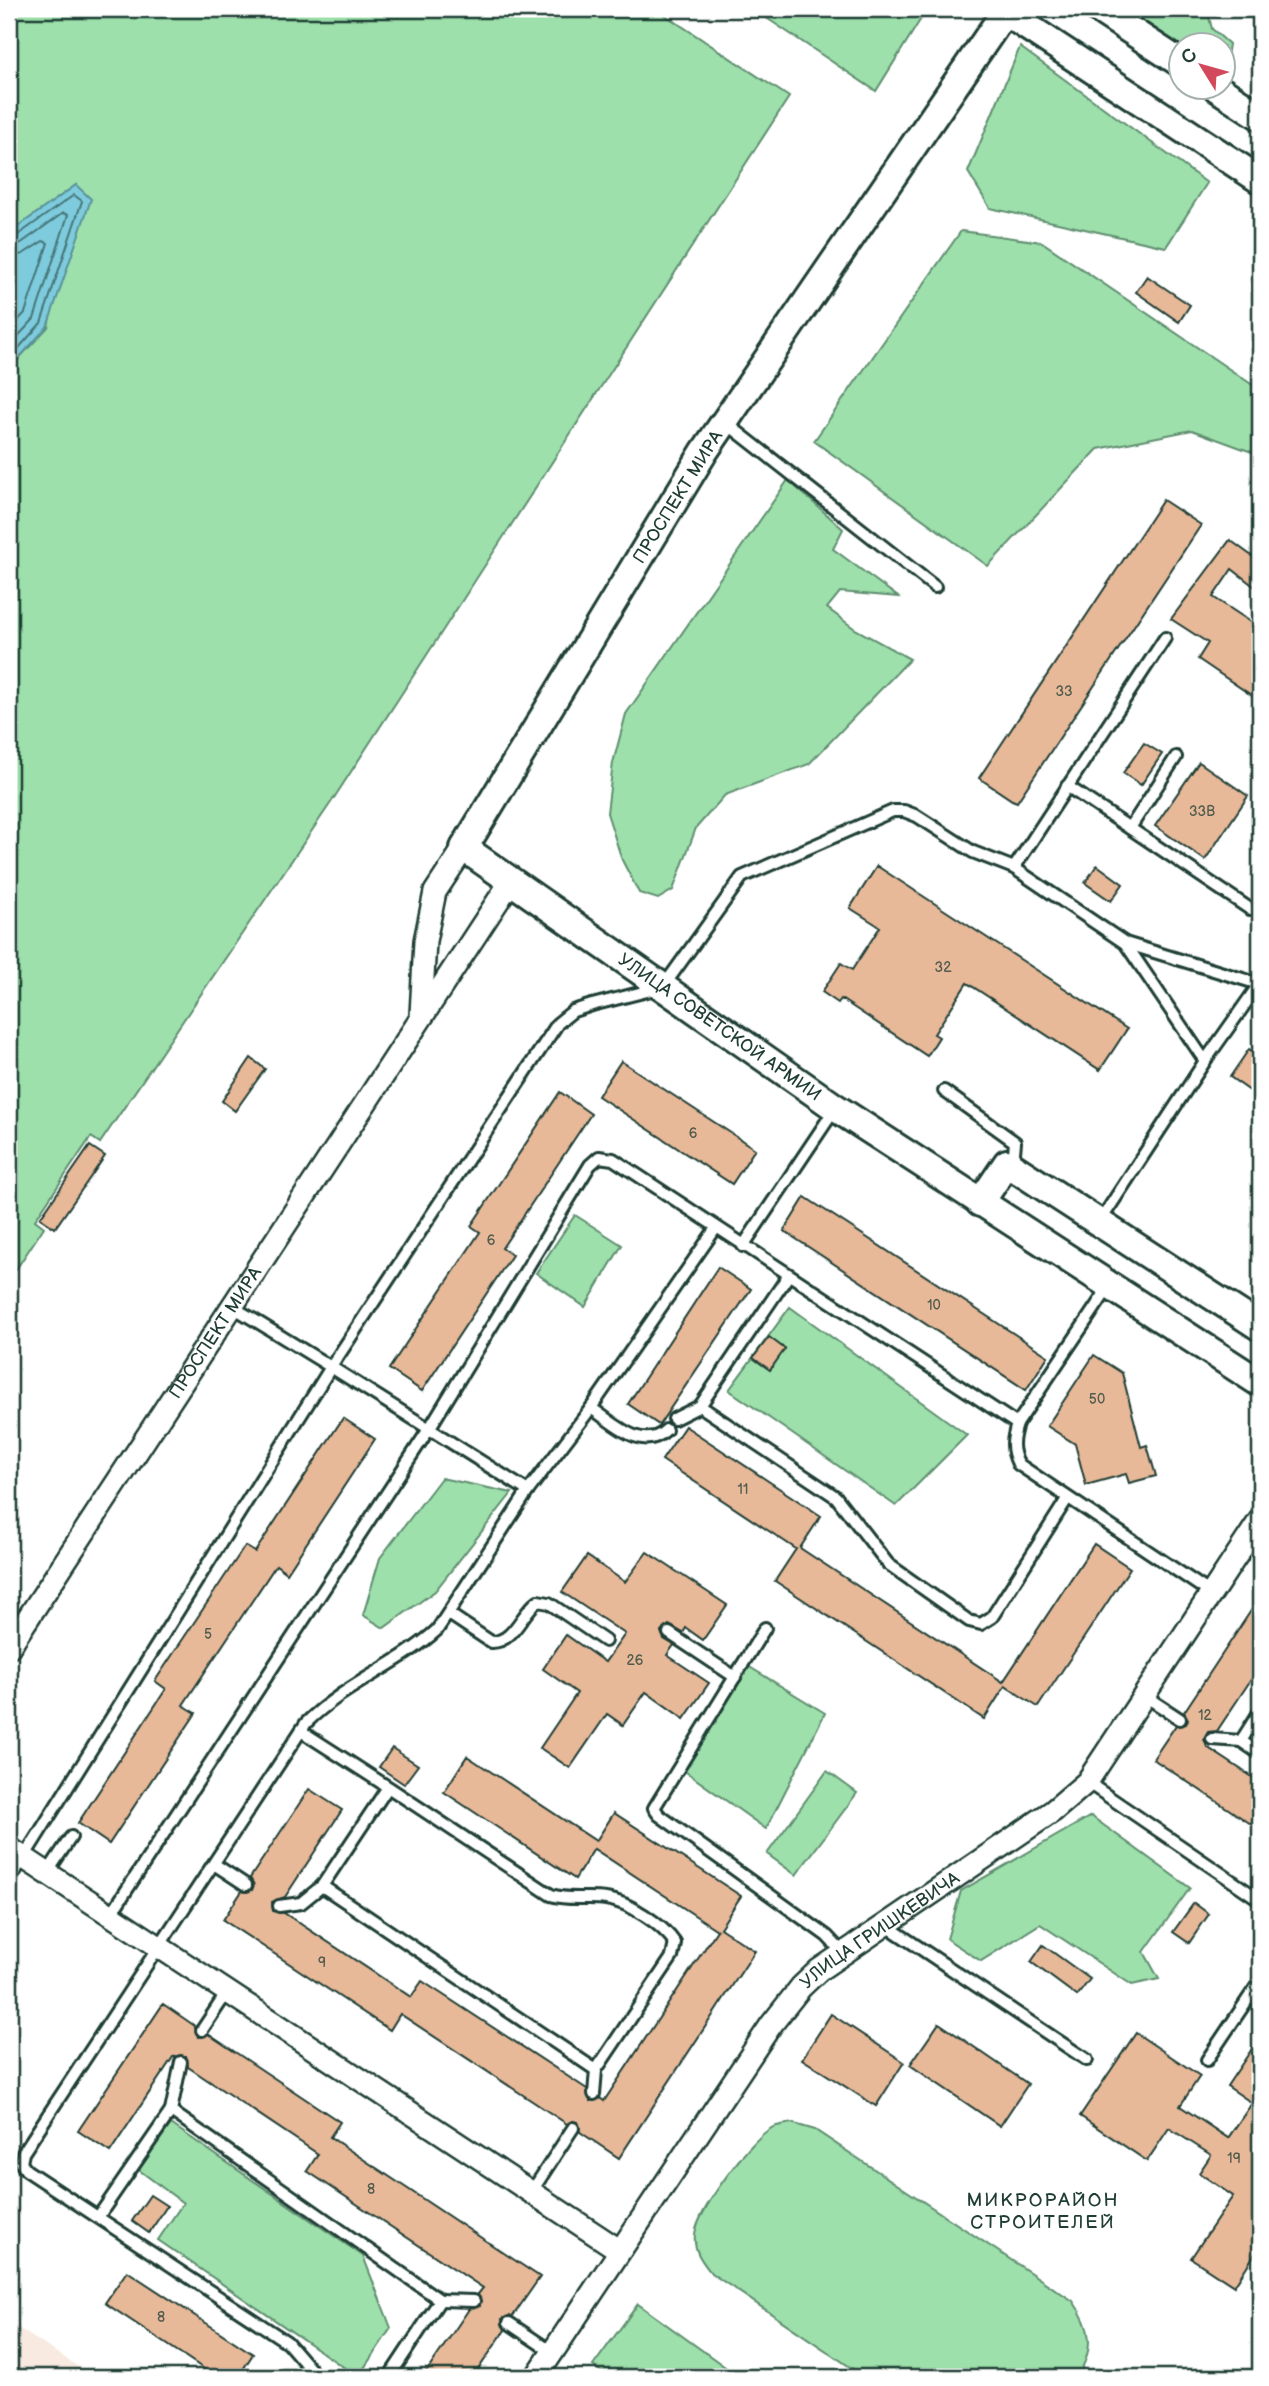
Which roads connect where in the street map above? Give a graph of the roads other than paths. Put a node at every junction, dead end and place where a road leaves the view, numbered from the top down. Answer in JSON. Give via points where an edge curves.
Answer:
{"nodes":[{"id":1,"x":1098,"y":9,"type":"edge"},
{"id":2,"x":1006,"y":10,"type":"edge"},
{"id":3,"x":1168,"y":55,"type":"edge"},
{"id":4,"x":1238,"y":102,"type":"edge"},
{"id":5,"x":1260,"y":117,"type":"edge"},
{"id":6,"x":1260,"y":180,"type":"edge"},
{"id":7,"x":725,"y":422,"type":"junction"},
{"id":8,"x":935,"y":587,"type":"dead end"},
{"id":9,"x":1165,"y":638,"type":"dead end"},
{"id":10,"x":1176,"y":757,"type":"dead end"},
{"id":11,"x":1067,"y":786,"type":"junction"},
{"id":12,"x":1129,"y":828,"type":"junction"},
{"id":13,"x":464,"y":848,"type":"junction"},
{"id":14,"x":1014,"y":868,"type":"junction"},
{"id":15,"x":512,"y":881,"type":"junction"},
{"id":16,"x":1250,"y":909,"type":"dead end"},
{"id":17,"x":1125,"y":943,"type":"junction"},
{"id":18,"x":1260,"y":984,"type":"edge"},
{"id":19,"x":663,"y":987,"type":"junction"},
{"id":20,"x":420,"y":1017,"type":"junction"},
{"id":21,"x":1205,"y":1061,"type":"junction"},
{"id":22,"x":944,"y":1091,"type":"dead end"},
{"id":23,"x":836,"y":1108,"type":"junction"},
{"id":24,"x":1007,"y":1163,"type":"junction"},
{"id":25,"x":980,"y":1203,"type":"junction"},
{"id":26,"x":1099,"y":1223,"type":"junction"},
{"id":27,"x":716,"y":1228,"type":"junction"},
{"id":28,"x":743,"y":1246,"type":"junction"},
{"id":29,"x":788,"y":1276,"type":"junction"},
{"id":30,"x":1109,"y":1287,"type":"junction"},
{"id":31,"x":233,"y":1307,"type":"junction"},
{"id":32,"x":1260,"y":1327,"type":"edge"},
{"id":33,"x":331,"y":1367,"type":"junction"},
{"id":34,"x":1260,"y":1383,"type":"edge"},
{"id":35,"x":700,"y":1406,"type":"junction"},
{"id":36,"x":591,"y":1408,"type":"junction"},
{"id":37,"x":674,"y":1419,"type":"dead end"},
{"id":38,"x":1017,"y":1424,"type":"junction"},
{"id":39,"x":429,"y":1429,"type":"junction"},
{"id":40,"x":666,"y":1430,"type":"dead end"},
{"id":41,"x":528,"y":1491,"type":"junction"},
{"id":42,"x":1067,"y":1499,"type":"junction"},
{"id":43,"x":1260,"y":1520,"type":"edge"},
{"id":44,"x":1212,"y":1594,"type":"junction"},
{"id":45,"x":449,"y":1614,"type":"junction"},
{"id":46,"x":765,"y":1628,"type":"dead end"},
{"id":47,"x":669,"y":1633,"type":"dead end"},
{"id":48,"x":605,"y":1641,"type":"dead end"},
{"id":49,"x":9,"y":1647,"type":"edge"},
{"id":50,"x":735,"y":1677,"type":"junction"},
{"id":51,"x":1146,"y":1696,"type":"junction"},
{"id":52,"x":1260,"y":1711,"type":"edge"},
{"id":53,"x":1180,"y":1719,"type":"dead end"},
{"id":54,"x":301,"y":1731,"type":"junction"},
{"id":55,"x":1212,"y":1740,"type":"dead end"},
{"id":56,"x":1241,"y":1741,"type":"junction"},
{"id":57,"x":1260,"y":1754,"type":"edge"},
{"id":58,"x":1087,"y":1782,"type":"junction"},
{"id":59,"x":387,"y":1787,"type":"junction"},
{"id":60,"x":71,"y":1838,"type":"dead end"},
{"id":61,"x":16,"y":1853,"type":"edge"},
{"id":62,"x":214,"y":1864,"type":"junction"},
{"id":63,"x":47,"y":1873,"type":"junction"},
{"id":64,"x":9,"y":1881,"type":"edge"},
{"id":65,"x":246,"y":1885,"type":"dead end"},
{"id":66,"x":322,"y":1886,"type":"junction"},
{"id":67,"x":1260,"y":1900,"type":"edge"},
{"id":68,"x":279,"y":1906,"type":"dead end"},
{"id":69,"x":111,"y":1914,"type":"junction"},
{"id":70,"x":887,"y":1926,"type":"junction"},
{"id":71,"x":159,"y":1945,"type":"junction"},
{"id":72,"x":843,"y":1954,"type":"junction"},
{"id":73,"x":1260,"y":1981,"type":"edge"},
{"id":74,"x":228,"y":1990,"type":"junction"},
{"id":75,"x":202,"y":2030,"type":"dead end"},
{"id":76,"x":1087,"y":2060,"type":"dead end"},
{"id":77,"x":1207,"y":2060,"type":"dead end"},
{"id":78,"x":181,"y":2062,"type":"dead end"},
{"id":79,"x":596,"y":2070,"type":"junction"},
{"id":80,"x":594,"y":2094,"type":"dead end"},
{"id":81,"x":171,"y":2111,"type":"junction"},
{"id":82,"x":573,"y":2128,"type":"dead end"},
{"id":83,"x":532,"y":2191,"type":"junction"},
{"id":84,"x":98,"y":2217,"type":"junction"},
{"id":85,"x":620,"y":2250,"type":"junction"},
{"id":86,"x":440,"y":2300,"type":"junction"},
{"id":87,"x":474,"y":2301,"type":"dead end"},
{"id":88,"x":509,"y":2323,"type":"dead end"},
{"id":89,"x":552,"y":2352,"type":"junction"},
{"id":90,"x":317,"y":2377,"type":"edge"},
{"id":91,"x":389,"y":2377,"type":"edge"},
{"id":92,"x":536,"y":2377,"type":"edge"}],
"edges":[{"from":1,"to":3,"type":"street"},
{"from":2,"to":6,"type":"street"},
{"from":2,"to":7,"type":"street","name":"ПРОСПЕКТ МИРА"},
{"from":4,"to":5,"type":"street"},
{"from":7,"to":8,"type":"lane"},
{"from":7,"to":13,"type":"street","name":"ПРОСПЕКТ МИРА"},
{"from":9,"to":11,"type":"lane"},
{"from":10,"to":12,"type":"lane"},
{"from":11,"to":12,"type":"lane"},
{"from":11,"to":14,"type":"lane"},
{"from":12,"to":16,"type":"lane"},
{"from":13,"to":15,"type":"street","name":"УЛИЦА СОВЕТСКОЙ АРМИИ"},
{"from":13,"to":20,"type":"street","name":"ПРОСПЕКТ МИРА","via":[[435,892],[425,941]]},
{"from":14,"to":17,"type":"lane"},
{"from":14,"to":19,"type":"lane","via":[[973,852],[917,816],[893,810],[742,877]]},
{"from":15,"to":19,"type":"street","name":"УЛИЦА СОВЕТСКОЙ АРМИИ"},
{"from":15,"to":20,"type":"street","name":"ПРОСПЕКТ МИРА"},
{"from":17,"to":18,"type":"lane"},
{"from":17,"to":21,"type":"lane"},
{"from":18,"to":21,"type":"lane"},
{"from":19,"to":23,"type":"street","name":"УЛИЦА СОВЕТСКОЙ АРМИИ"},
{"from":19,"to":33,"type":"lane","via":[[573,1011],[558,1023]]},
{"from":20,"to":31,"type":"street","name":"ПРОСПЕКТ МИРА"},
{"from":21,"to":26,"type":"lane"},
{"from":22,"to":24,"type":"lane","via":[[1015,1142]]},
{"from":23,"to":25,"type":"street","name":"УЛИЦА СОВЕТСКОЙ АРМИИ"},
{"from":23,"to":28,"type":"lane"},
{"from":24,"to":25,"type":"street"},
{"from":24,"to":26,"type":"street"},
{"from":25,"to":30,"type":"street","name":"УЛИЦА СОВЕТСКОЙ АРМИИ"},
{"from":26,"to":32,"type":"street"},
{"from":27,"to":28,"type":"lane"},
{"from":27,"to":36,"type":"lane"},
{"from":27,"to":39,"type":"lane","via":[[613,1159],[599,1157]]},
{"from":28,"to":29,"type":"lane"},
{"from":29,"to":35,"type":"lane"},
{"from":29,"to":38,"type":"lane"},
{"from":30,"to":34,"type":"street","name":"УЛИЦА СОВЕТСКОЙ АРМИИ"},
{"from":30,"to":38,"type":"lane"},
{"from":31,"to":33,"type":"lane"},
{"from":31,"to":49,"type":"street","name":"ПРОСПЕКТ МИРА"},
{"from":33,"to":39,"type":"lane"},
{"from":33,"to":61,"type":"lane"},
{"from":35,"to":37,"type":"lane"},
{"from":35,"to":42,"type":"lane","via":[[835,1497],[900,1576],[981,1625],[992,1617]]},
{"from":36,"to":40,"type":"lane","via":[[639,1439],[649,1440]]},
{"from":36,"to":41,"type":"lane"},
{"from":38,"to":42,"type":"lane","via":[[1012,1453],[1018,1464]]},
{"from":39,"to":41,"type":"lane"},
{"from":39,"to":69,"type":"lane"},
{"from":41,"to":45,"type":"lane"},
{"from":42,"to":44,"type":"lane"},
{"from":43,"to":44,"type":"street","name":"УЛИЦА ГРИШКЕВИЧА"},
{"from":44,"to":51,"type":"street","name":"УЛИЦА ГРИШКЕВИЧА"},
{"from":45,"to":48,"type":"lane","via":[[491,1642],[500,1642],[538,1601],[549,1603]]},
{"from":45,"to":54,"type":"lane","via":[[419,1646],[329,1700]]},
{"from":46,"to":50,"type":"lane"},
{"from":47,"to":50,"type":"lane"},
{"from":50,"to":72,"type":"lane","via":[[654,1808],[827,1936]]},
{"from":51,"to":53,"type":"lane"},
{"from":51,"to":58,"type":"street","name":"УЛИЦА ГРИШКЕВИЧА"},
{"from":52,"to":56,"type":"lane"},
{"from":54,"to":59,"type":"lane"},
{"from":54,"to":62,"type":"lane"},
{"from":55,"to":56,"type":"lane"},
{"from":56,"to":57,"type":"lane"},
{"from":58,"to":67,"type":"lane"},
{"from":58,"to":70,"type":"street","name":"УЛИЦА ГРИШКЕВИЧА","via":[[1053,1811]]},
{"from":59,"to":66,"type":"lane"},
{"from":59,"to":79,"type":"lane","via":[[551,1895],[621,1903],[668,1933],[674,1943],[672,1958]]},
{"from":60,"to":63,"type":"lane"},
{"from":61,"to":63,"type":"street"},
{"from":61,"to":64,"type":"lane"},
{"from":62,"to":65,"type":"lane"},
{"from":62,"to":71,"type":"lane"},
{"from":63,"to":69,"type":"street"},
{"from":66,"to":68,"type":"lane","via":[[301,1903]]},
{"from":66,"to":79,"type":"lane"},
{"from":69,"to":71,"type":"street"},
{"from":70,"to":72,"type":"street","name":"УЛИЦА ГРИШКЕВИЧА"},
{"from":70,"to":76,"type":"lane"},
{"from":71,"to":74,"type":"street"},
{"from":71,"to":84,"type":"lane","via":[[23,2152],[21,2163],[26,2171]]},
{"from":72,"to":85,"type":"street","name":"УЛИЦА ГРИШКЕВИЧА","via":[[801,1987],[771,2025]]},
{"from":73,"to":77,"type":"lane"},
{"from":74,"to":75,"type":"lane"},
{"from":74,"to":83,"type":"street"},
{"from":78,"to":81,"type":"lane"},
{"from":79,"to":80,"type":"lane"},
{"from":81,"to":84,"type":"lane"},
{"from":81,"to":86,"type":"lane"},
{"from":82,"to":83,"type":"lane"},
{"from":83,"to":85,"type":"street"},
{"from":84,"to":90,"type":"lane","via":[[287,2342]]},
{"from":85,"to":89,"type":"street","name":"УЛИЦА ГРИШКЕВИЧА"},
{"from":86,"to":87,"type":"lane"},
{"from":86,"to":91,"type":"lane"},
{"from":88,"to":89,"type":"lane"},
{"from":89,"to":92,"type":"street","name":"УЛИЦА ГРИШКЕВИЧА"}]}
